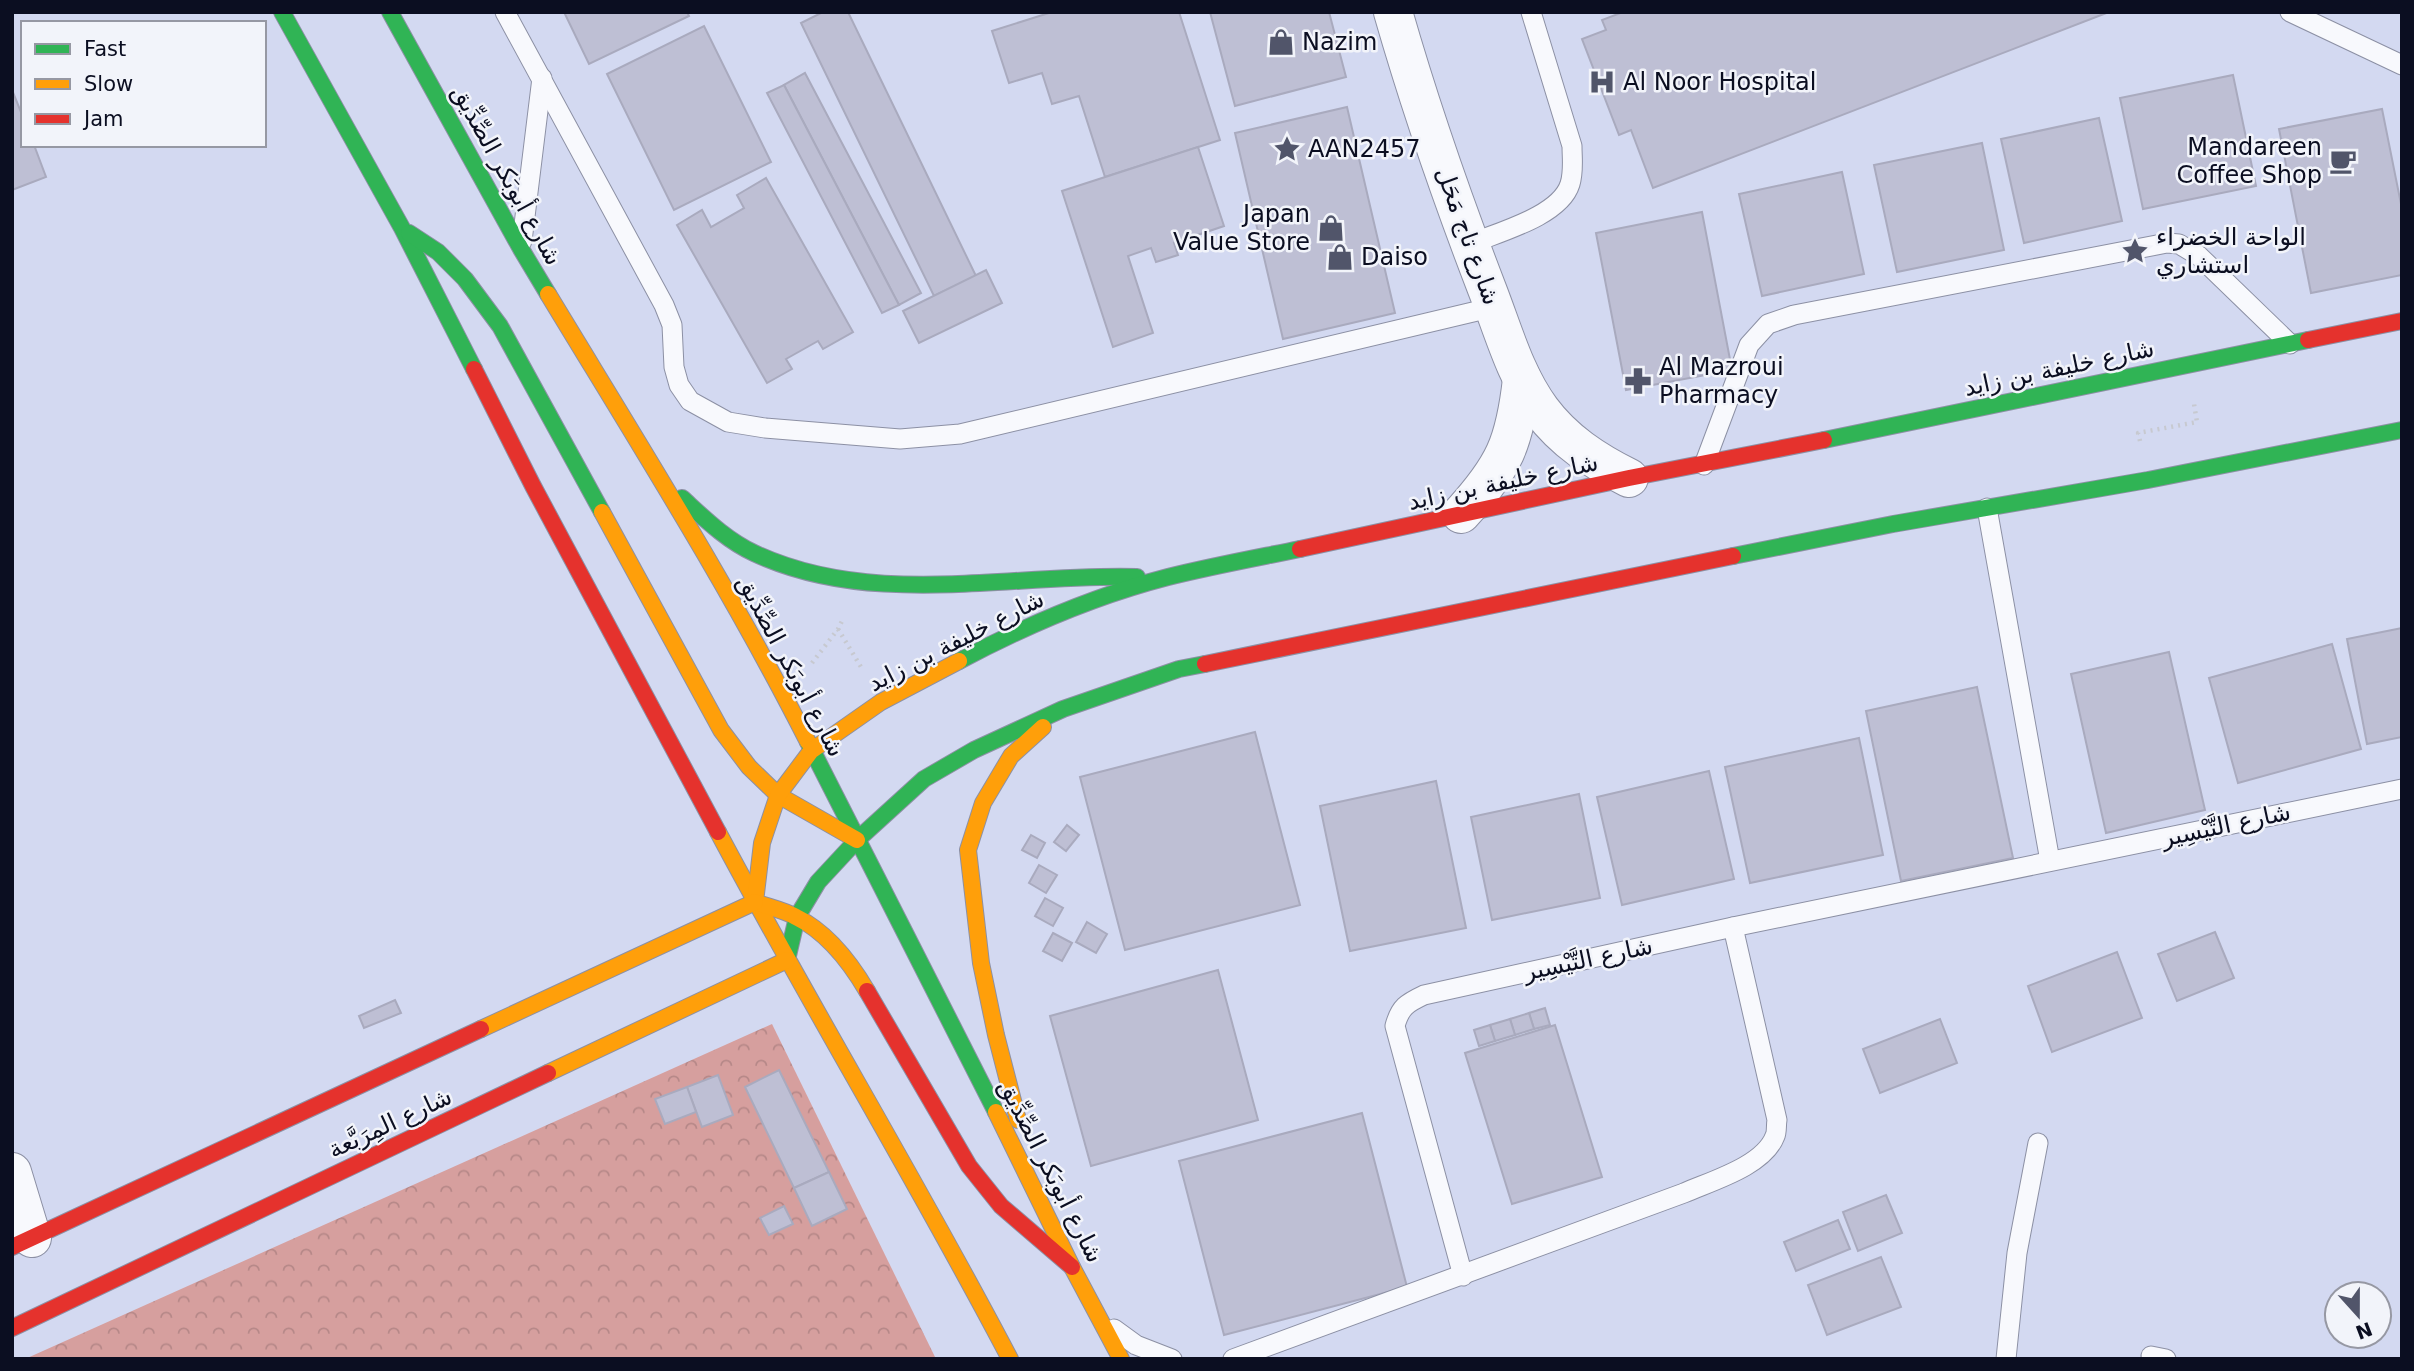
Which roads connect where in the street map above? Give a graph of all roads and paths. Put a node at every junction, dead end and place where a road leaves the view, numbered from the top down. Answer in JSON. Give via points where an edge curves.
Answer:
{"nodes":[{"id":1,"x":282,"y":12,"type":"edge"},
{"id":2,"x":390,"y":12,"type":"edge"},
{"id":3,"x":505,"y":12,"type":"edge"},
{"id":4,"x":1531,"y":12,"type":"edge"},
{"id":5,"x":2290,"y":12,"type":"edge"},
{"id":6,"x":1399,"y":14,"type":"edge"},
{"id":7,"x":2402,"y":65,"type":"edge"},
{"id":8,"x":542,"y":78,"type":"junction"},
{"id":9,"x":402,"y":228,"type":"junction"},
{"id":10,"x":1470,"y":244,"type":"junction"},
{"id":11,"x":521,"y":249,"type":"junction"},
{"id":12,"x":1494,"y":307,"type":"junction"},
{"id":13,"x":2402,"y":321,"type":"edge"},
{"id":14,"x":2290,"y":344,"type":"junction"},
{"id":15,"x":2186,"y":365,"type":"junction"},
{"id":16,"x":1522,"y":379,"type":"junction"},
{"id":17,"x":2402,"y":430,"type":"edge"},
{"id":18,"x":1704,"y":465,"type":"junction"},
{"id":19,"x":1629,"y":478,"type":"junction"},
{"id":20,"x":2148,"y":480,"type":"junction"},
{"id":21,"x":662,"y":482,"type":"junction"},
{"id":22,"x":1987,"y":508,"type":"junction"},
{"id":23,"x":1461,"y":514,"type":"junction"},
{"id":24,"x":1167,"y":577,"type":"junction"},
{"id":25,"x":1063,"y":709,"type":"junction"},
{"id":26,"x":811,"y":751,"type":"junction"},
{"id":27,"x":2402,"y":789,"type":"edge"},
{"id":28,"x":778,"y":795,"type":"junction"},
{"id":29,"x":857,"y":840,"type":"junction"},
{"id":30,"x":2050,"y":860,"type":"junction"},
{"id":31,"x":755,"y":902,"type":"junction"},
{"id":32,"x":797,"y":917,"type":"junction"},
{"id":33,"x":1733,"y":928,"type":"junction"},
{"id":34,"x":787,"y":960,"type":"junction"},
{"id":35,"x":2038,"y":1143,"type":"dead end"},
{"id":36,"x":12,"y":1172,"type":"edge"},
{"id":37,"x":1036,"y":1190,"type":"junction"},
{"id":38,"x":22,"y":1243,"type":"edge"},
{"id":39,"x":1072,"y":1267,"type":"junction"},
{"id":40,"x":1463,"y":1276,"type":"junction"},
{"id":41,"x":1101,"y":1319,"type":"junction"},
{"id":42,"x":12,"y":1328,"type":"edge"},
{"id":43,"x":1010,"y":1359,"type":"edge"},
{"id":44,"x":1121,"y":1359,"type":"edge"},
{"id":45,"x":1172,"y":1359,"type":"edge"},
{"id":46,"x":1233,"y":1359,"type":"edge"},
{"id":47,"x":2006,"y":1359,"type":"edge"}],
"edges":[{"from":1,"to":9,"type":"main road"},
{"from":2,"to":11,"type":"main road","name":"شارع أبوبَكر الصِّدِّيق"},
{"from":3,"to":8,"type":"lane"},
{"from":4,"to":10,"type":"lane","via":[[1572,146],[1570,186],[1560,202],[1542,214]]},
{"from":5,"to":7,"type":"lane"},
{"from":6,"to":10,"type":"street","name":"شارع تاج مَحَل","via":[[1430,131]]},
{"from":8,"to":11,"type":"lane"},
{"from":8,"to":12,"type":"lane","via":[[664,305],[672,325],[679,385],[690,401],[728,422],[900,439],[960,434]]},
{"from":9,"to":28,"type":"main road","via":[[438,252],[500,326],[721,730]]},
{"from":9,"to":31,"type":"main road","via":[[539,499]]},
{"from":10,"to":12,"type":"street","name":"شارع تاج مَحَل"},
{"from":11,"to":21,"type":"main road","name":"شارع أبوبَكر الصِّدِّيق"},
{"from":12,"to":16,"type":"street","name":"شارع تاج مَحَل"},
{"from":13,"to":14,"type":"main road","name":"شارع خليفة بن زايد"},
{"from":14,"to":15,"type":"main road","name":"شارع خليفة بن زايد"},
{"from":14,"to":18,"type":"lane","via":[[2199,256],[2179,244],[2167,243],[1794,315],[1769,324],[1749,345]]},
{"from":15,"to":18,"type":"main road","name":"شارع خليفة بن زايد"},
{"from":15,"to":20,"type":"path","via":[[2197,422],[2138,433]]},
{"from":16,"to":19,"type":"street","name":"شارع تاج مَحَل","via":[[1542,411],[1567,438],[1595,461]]},
{"from":16,"to":23,"type":"street","name":"شارع تاج مَحَل","via":[[1518,417],[1506,453]]},
{"from":17,"to":20,"type":"main road"},
{"from":18,"to":19,"type":"main road","name":"شارع خليفة بن زايد"},
{"from":19,"to":23,"type":"main road","name":"شارع خليفة بن زايد"},
{"from":20,"to":22,"type":"main road"},
{"from":21,"to":24,"type":"main road","via":[[752,552],[807,573],[858,582],[973,584],[1089,576]]},
{"from":21,"to":26,"type":"main road","name":"شارع أبوبَكر الصِّدِّيق"},
{"from":22,"to":25,"type":"main road","via":[[1179,669]]},
{"from":22,"to":30,"type":"lane"},
{"from":23,"to":24,"type":"main road","name":"شارع خليفة بن زايد"},
{"from":24,"to":26,"type":"main road","name":"شارع خليفة بن زايد","via":[[1075,608],[993,643],[881,702]]},
{"from":25,"to":29,"type":"main road","via":[[924,779]]},
{"from":25,"to":37,"type":"main road","via":[[1011,757],[983,803],[968,850],[981,963]]},
{"from":26,"to":28,"type":"main road","name":"شارع خليفة بن زايد"},
{"from":26,"to":29,"type":"main road","name":"شارع أبوبَكر الصِّدِّيق"},
{"from":27,"to":30,"type":"lane","name":"شارع التَّيْسِير"},
{"from":28,"to":29,"type":"main road"},
{"from":28,"to":31,"type":"main road","name":"شارع خليفة بن زايد","via":[[762,843]]},
{"from":29,"to":32,"type":"main road","via":[[818,881]]},
{"from":29,"to":37,"type":"main road","name":"شارع أبوبَكر الصِّدِّيق"},
{"from":30,"to":33,"type":"lane","name":"شارع التَّيْسِير"},
{"from":31,"to":32,"type":"main road"},
{"from":31,"to":34,"type":"main road"},
{"from":31,"to":38,"type":"main road","name":"شارع المِرَبَّعة"},
{"from":32,"to":34,"type":"main road"},
{"from":32,"to":39,"type":"main road","via":[[834,944],[857,974],[969,1166],[1001,1206]]},
{"from":33,"to":40,"type":"lane","via":[[1777,1120],[1775,1136],[1764,1152],[1751,1163],[1684,1194]]},
{"from":33,"to":40,"type":"lane","name":"شارع التَّيْسِير","via":[[1424,995],[1398,1012],[1399,1044]]},
{"from":34,"to":42,"type":"main road","name":"شارع المِرَبَّعة"},
{"from":34,"to":43,"type":"main road","via":[[947,1239]]},
{"from":35,"to":47,"type":"lane","via":[[2017,1253]]},
{"from":36,"to":38,"type":"street"},
{"from":37,"to":39,"type":"main road","name":"شارع أبوبَكر الصِّدِّيق"},
{"from":39,"to":41,"type":"main road","name":"شارع أبوبَكر الصِّدِّيق"},
{"from":40,"to":46,"type":"lane"},
{"from":41,"to":44,"type":"main road","name":"شارع أبوبَكر الصِّدِّيق"},
{"from":41,"to":45,"type":"lane","via":[[1136,1345]]}]}
